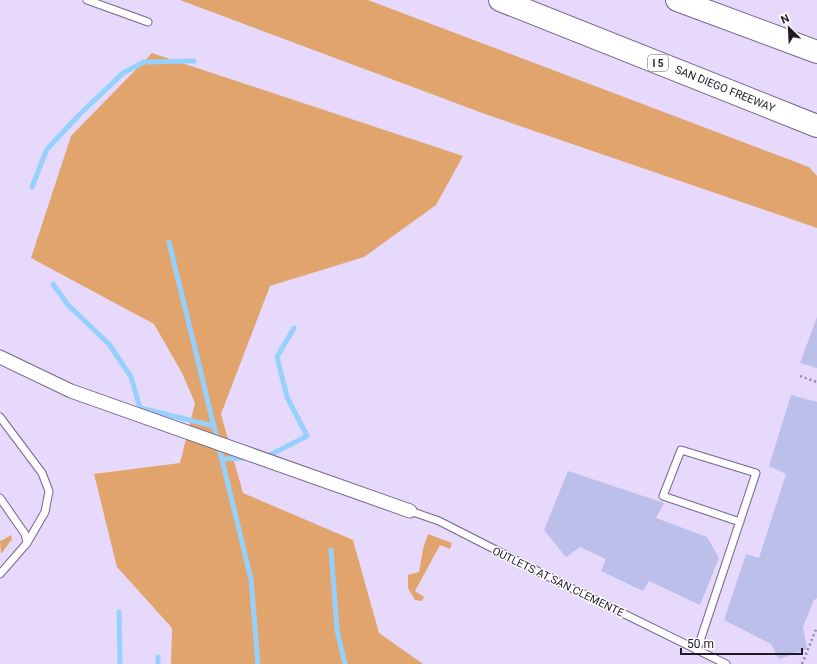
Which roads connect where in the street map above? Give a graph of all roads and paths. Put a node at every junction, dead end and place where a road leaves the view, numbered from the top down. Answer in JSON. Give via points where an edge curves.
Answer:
{"nodes":[{"id":1,"x":87,"y":0,"type":"edge"},
{"id":2,"x":500,"y":0,"type":"edge"},
{"id":3,"x":677,"y":0,"type":"edge"},
{"id":4,"x":148,"y":22,"type":"dead end"},
{"id":5,"x":817,"y":52,"type":"edge"},
{"id":6,"x":817,"y":126,"type":"edge"},
{"id":7,"x":0,"y":357,"type":"edge"},
{"id":8,"x":800,"y":376,"type":"dead end"},
{"id":9,"x":817,"y":382,"type":"edge"},
{"id":10,"x":0,"y":417,"type":"edge"},
{"id":11,"x":0,"y":498,"type":"edge"},
{"id":12,"x":410,"y":511,"type":"joint"},
{"id":13,"x":740,"y":522,"type":"junction"},
{"id":14,"x":27,"y":543,"type":"junction"},
{"id":15,"x":0,"y":574,"type":"edge"},
{"id":16,"x":817,"y":627,"type":"edge"},
{"id":17,"x":697,"y":650,"type":"junction"},
{"id":18,"x":726,"y":664,"type":"edge"},
{"id":19,"x":802,"y":664,"type":"edge"}],
"edges":[{"from":1,"to":4,"type":"lane"},
{"from":2,"to":6,"type":"highway","name":"SAN DIEGO FREEWAY","number":"I 5"},
{"from":3,"to":5,"type":"highway"},
{"from":7,"to":12,"type":"street","name":"OUTLETS AT SAN CLEMENTE","via":[[71,390]]},
{"from":8,"to":9,"type":"path"},
{"from":10,"to":14,"type":"lane","via":[[42,473],[49,491],[45,512]]},
{"from":11,"to":14,"type":"lane","via":[[25,534]]},
{"from":12,"to":17,"type":"lane","name":"OUTLETS AT SAN CLEMENTE","via":[[439,522]]},
{"from":13,"to":13,"type":"lane","via":[[756,473],[681,450],[664,496]]},
{"from":13,"to":17,"type":"lane"},
{"from":14,"to":15,"type":"lane"},
{"from":16,"to":19,"type":"path"},
{"from":17,"to":18,"type":"lane","name":"OUTLETS AT SAN CLEMENTE"}]}
